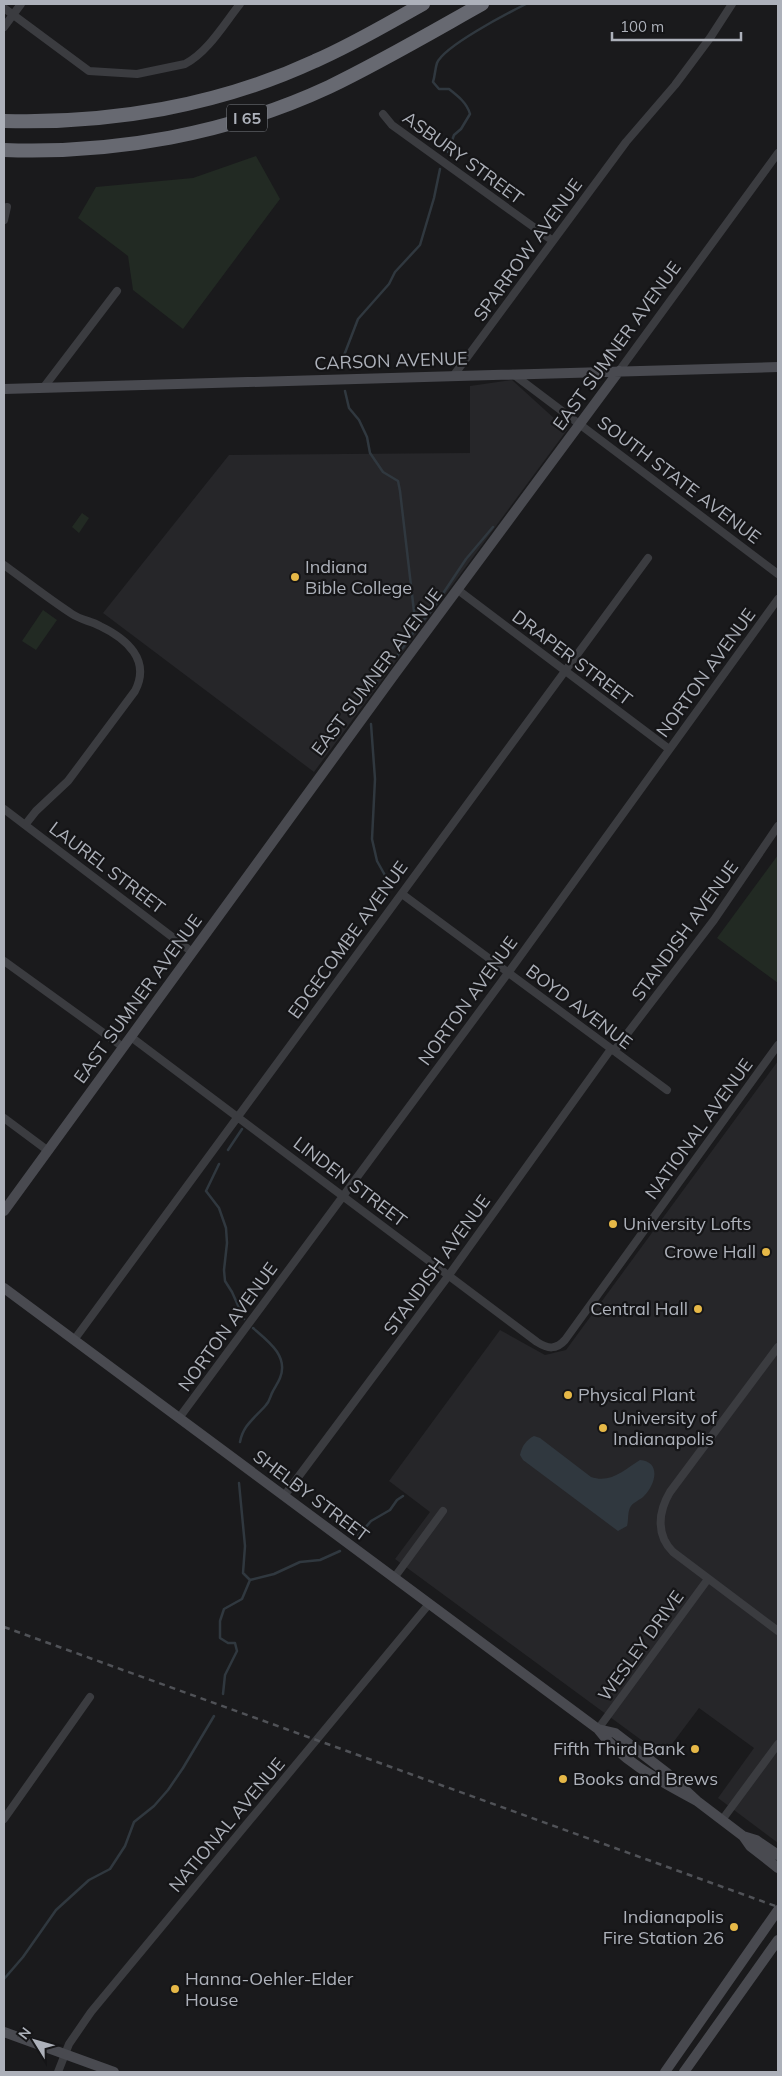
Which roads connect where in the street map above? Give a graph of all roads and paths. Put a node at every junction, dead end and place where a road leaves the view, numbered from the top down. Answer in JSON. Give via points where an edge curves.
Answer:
{"nodes":[{"id":1,"x":21,"y":4,"type":"edge"},
{"id":2,"x":240,"y":4,"type":"edge"},
{"id":3,"x":423,"y":4,"type":"edge"},
{"id":4,"x":482,"y":4,"type":"edge"},
{"id":5,"x":732,"y":4,"type":"edge"},
{"id":6,"x":4,"y":8,"type":"edge"},
{"id":7,"x":13,"y":15,"type":"junction"},
{"id":8,"x":4,"y":27,"type":"edge"},
{"id":9,"x":382,"y":114,"type":"dead end"},
{"id":10,"x":4,"y":120,"type":"edge"},
{"id":11,"x":4,"y":150,"type":"edge"},
{"id":12,"x":778,"y":153,"type":"edge"},
{"id":13,"x":7,"y":207,"type":"dead end"},
{"id":14,"x":4,"y":220,"type":"edge"},
{"id":15,"x":552,"y":242,"type":"junction"},
{"id":16,"x":117,"y":291,"type":"dead end"},
{"id":17,"x":778,"y":367,"type":"edge"},
{"id":18,"x":618,"y":371,"type":"junction"},
{"id":19,"x":513,"y":374,"type":"junction"},
{"id":20,"x":454,"y":375,"type":"junction"},
{"id":21,"x":44,"y":387,"type":"junction"},
{"id":22,"x":4,"y":389,"type":"edge"},
{"id":23,"x":580,"y":424,"type":"junction"},
{"id":24,"x":648,"y":558,"type":"dead end"},
{"id":25,"x":4,"y":564,"type":"edge"},
{"id":26,"x":778,"y":574,"type":"edge"},
{"id":27,"x":458,"y":590,"type":"junction"},
{"id":28,"x":778,"y":599,"type":"edge"},
{"id":29,"x":565,"y":670,"type":"junction"},
{"id":30,"x":669,"y":749,"type":"junction"},
{"id":31,"x":4,"y":809,"type":"edge"},
{"id":32,"x":24,"y":825,"type":"junction"},
{"id":33,"x":778,"y":826,"type":"edge"},
{"id":34,"x":402,"y":894,"type":"junction"},
{"id":35,"x":192,"y":952,"type":"junction"},
{"id":36,"x":4,"y":961,"type":"edge"},
{"id":37,"x":508,"y":973,"type":"junction"},
{"id":38,"x":131,"y":1036,"type":"junction"},
{"id":39,"x":778,"y":1045,"type":"edge"},
{"id":40,"x":123,"y":1047,"type":"junction"},
{"id":41,"x":612,"y":1050,"type":"junction"},
{"id":42,"x":667,"y":1090,"type":"dead end"},
{"id":43,"x":237,"y":1116,"type":"junction"},
{"id":44,"x":4,"y":1118,"type":"edge"},
{"id":45,"x":47,"y":1150,"type":"junction"},
{"id":46,"x":343,"y":1196,"type":"junction"},
{"id":47,"x":4,"y":1211,"type":"edge"},
{"id":48,"x":449,"y":1275,"type":"junction"},
{"id":49,"x":4,"y":1288,"type":"edge"},
{"id":50,"x":74,"y":1340,"type":"junction"},
{"id":51,"x":778,"y":1347,"type":"edge"},
{"id":52,"x":553,"y":1348,"type":"joint"},
{"id":53,"x":179,"y":1418,"type":"junction"},
{"id":54,"x":284,"y":1496,"type":"junction"},
{"id":55,"x":443,"y":1511,"type":"dead end"},
{"id":56,"x":394,"y":1578,"type":"junction"},
{"id":57,"x":708,"y":1579,"type":"junction"},
{"id":58,"x":429,"y":1604,"type":"junction"},
{"id":59,"x":778,"y":1631,"type":"edge"},
{"id":60,"x":90,"y":1697,"type":"dead end"},
{"id":61,"x":598,"y":1729,"type":"junction"},
{"id":62,"x":778,"y":1744,"type":"edge"},
{"id":63,"x":4,"y":1819,"type":"edge"},
{"id":64,"x":722,"y":1820,"type":"junction"},
{"id":65,"x":743,"y":1836,"type":"junction"},
{"id":66,"x":778,"y":1855,"type":"edge"},
{"id":67,"x":778,"y":1868,"type":"edge"},
{"id":68,"x":778,"y":1910,"type":"edge"},
{"id":69,"x":778,"y":1940,"type":"edge"},
{"id":70,"x":4,"y":2032,"type":"edge"},
{"id":71,"x":65,"y":2056,"type":"junction"},
{"id":72,"x":58,"y":2072,"type":"edge"},
{"id":73,"x":114,"y":2072,"type":"edge"},
{"id":74,"x":665,"y":2072,"type":"edge"},
{"id":75,"x":684,"y":2072,"type":"edge"}],
"edges":[{"from":1,"to":7,"type":"street"},
{"from":2,"to":7,"type":"street","via":[[207,45],[185,64],[128,75],[90,71]]},
{"from":3,"to":10,"type":"highway","number":"I 65","via":[[306,66],[205,100],[114,117]]},
{"from":4,"to":11,"type":"highway","number":"I 65","via":[[355,74],[254,116],[195,132],[131,144]]},
{"from":5,"to":15,"type":"street","name":"SPARROW AVENUE","via":[[675,85],[626,142]]},
{"from":6,"to":7,"type":"street"},
{"from":7,"to":8,"type":"street"},
{"from":9,"to":15,"type":"street","name":"ASBURY STREET"},
{"from":12,"to":18,"type":"street","name":"EAST SUMNER AVENUE"},
{"from":13,"to":14,"type":"street"},
{"from":15,"to":20,"type":"street","name":"SPARROW AVENUE"},
{"from":16,"to":21,"type":"street"},
{"from":17,"to":18,"type":"main road","name":"CARSON AVENUE"},
{"from":18,"to":19,"type":"main road","name":"CARSON AVENUE"},
{"from":18,"to":23,"type":"main road","name":"EAST SUMNER AVENUE"},
{"from":19,"to":20,"type":"main road","name":"CARSON AVENUE"},
{"from":19,"to":23,"type":"street","name":"SOUTH STATE AVENUE"},
{"from":20,"to":21,"type":"main road","name":"CARSON AVENUE"},
{"from":21,"to":22,"type":"main road","name":"CARSON AVENUE"},
{"from":23,"to":26,"type":"street","name":"SOUTH STATE AVENUE"},
{"from":23,"to":27,"type":"main road","name":"EAST SUMNER AVENUE"},
{"from":24,"to":29,"type":"street","name":"EDGECOMBE AVENUE"},
{"from":25,"to":32,"type":"street","via":[[75,616],[102,627],[130,647],[140,662],[140,678],[135,691],[70,778]]},
{"from":27,"to":29,"type":"street","name":"DRAPER STREET"},
{"from":27,"to":35,"type":"main road","name":"EAST SUMNER AVENUE"},
{"from":28,"to":30,"type":"street","name":"NORTON AVENUE"},
{"from":29,"to":30,"type":"street","name":"DRAPER STREET"},
{"from":29,"to":34,"type":"street","name":"EDGECOMBE AVENUE"},
{"from":30,"to":37,"type":"street","name":"NORTON AVENUE"},
{"from":31,"to":32,"type":"street","name":"LAUREL STREET"},
{"from":32,"to":35,"type":"street","name":"LAUREL STREET"},
{"from":33,"to":41,"type":"street","name":"STANDISH AVENUE","via":[[714,920]]},
{"from":34,"to":37,"type":"street","name":"BOYD AVENUE"},
{"from":34,"to":43,"type":"street","name":"EDGECOMBE AVENUE"},
{"from":35,"to":38,"type":"main road","name":"EAST SUMNER AVENUE"},
{"from":36,"to":40,"type":"street"},
{"from":37,"to":41,"type":"street","name":"BOYD AVENUE"},
{"from":37,"to":46,"type":"street","name":"NORTON AVENUE"},
{"from":38,"to":40,"type":"main road","name":"EAST SUMNER AVENUE"},
{"from":38,"to":43,"type":"street","name":"LINDEN STREET"},
{"from":39,"to":52,"type":"street","name":"NATIONAL AVENUE","via":[[565,1340]]},
{"from":40,"to":45,"type":"main road","name":"EAST SUMNER AVENUE"},
{"from":41,"to":42,"type":"street","name":"BOYD AVENUE"},
{"from":41,"to":48,"type":"street","name":"STANDISH AVENUE"},
{"from":43,"to":46,"type":"street","name":"LINDEN STREET"},
{"from":43,"to":50,"type":"street","name":"EDGECOMBE AVENUE"},
{"from":44,"to":45,"type":"street"},
{"from":45,"to":47,"type":"main road","name":"EAST SUMNER AVENUE"},
{"from":46,"to":48,"type":"street","name":"LINDEN STREET"},
{"from":46,"to":53,"type":"street","name":"NORTON AVENUE"},
{"from":48,"to":52,"type":"street","name":"LINDEN STREET","via":[[537,1342]]},
{"from":48,"to":54,"type":"street","name":"STANDISH AVENUE"},
{"from":49,"to":50,"type":"main road","name":"SHELBY STREET"},
{"from":50,"to":53,"type":"main road","name":"SHELBY STREET"},
{"from":51,"to":57,"type":"street","via":[[674,1487],[661,1510],[661,1527],[669,1548]]},
{"from":53,"to":54,"type":"main road","name":"SHELBY STREET"},
{"from":54,"to":56,"type":"main road","name":"SHELBY STREET"},
{"from":55,"to":56,"type":"street"},
{"from":56,"to":58,"type":"main road","name":"SHELBY STREET"},
{"from":57,"to":59,"type":"street"},
{"from":57,"to":61,"type":"street","name":"WESLEY DRIVE"},
{"from":58,"to":61,"type":"main road","name":"SHELBY STREET"},
{"from":58,"to":71,"type":"street","name":"NATIONAL AVENUE","via":[[80,2025]]},
{"from":60,"to":63,"type":"street"},
{"from":61,"to":64,"type":"main road","name":"SHELBY STREET","via":[[608,1743],[641,1768]]},
{"from":62,"to":64,"type":"street"},
{"from":64,"to":65,"type":"main road","name":"SHELBY STREET"},
{"from":65,"to":66,"type":"main road","name":"SHELBY STREET","via":[[756,1840]]},
{"from":65,"to":67,"type":"main road","name":"SHELBY STREET","via":[[750,1846]]},
{"from":68,"to":74,"type":"main road"},
{"from":69,"to":75,"type":"main road"},
{"from":70,"to":71,"type":"main road"},
{"from":71,"to":72,"type":"street","name":"NATIONAL AVENUE"},
{"from":71,"to":73,"type":"main road"}]}
